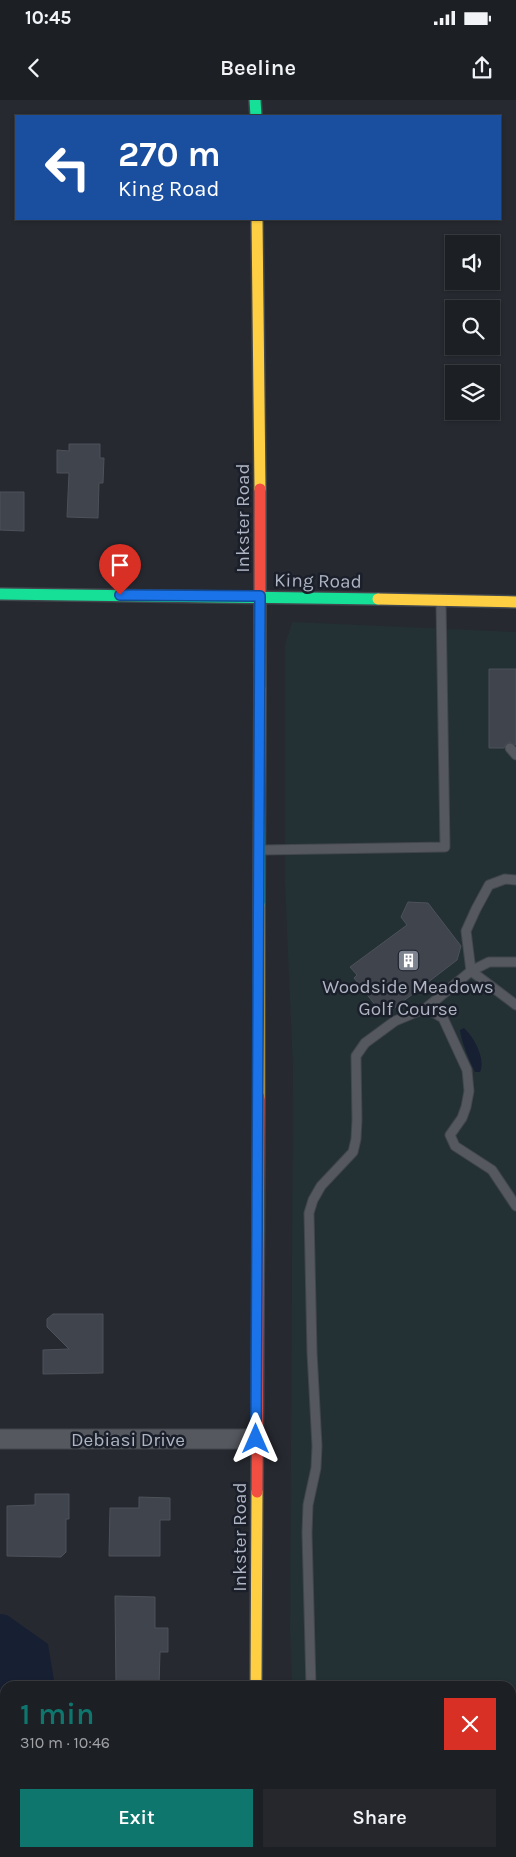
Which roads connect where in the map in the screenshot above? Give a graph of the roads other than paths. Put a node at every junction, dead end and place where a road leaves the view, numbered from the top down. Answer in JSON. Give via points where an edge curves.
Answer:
{"nodes":[{"id":1,"x":255,"y":100,"type":"edge"},
{"id":2,"x":256,"y":115,"type":"edge"},
{"id":3,"x":257,"y":220,"type":"edge"},
{"id":4,"x":0,"y":594,"type":"edge"},
{"id":5,"x":260,"y":596,"type":"junction"},
{"id":6,"x":441,"y":600,"type":"junction"},
{"id":7,"x":516,"y":602,"type":"edge"},
{"id":8,"x":259,"y":850,"type":"junction"},
{"id":9,"x":516,"y":880,"type":"edge"},
{"id":10,"x":516,"y":962,"type":"edge"},
{"id":11,"x":472,"y":971,"type":"junction"},
{"id":12,"x":516,"y":1005,"type":"edge"},
{"id":13,"x":426,"y":1008,"type":"junction"},
{"id":14,"x":516,"y":1206,"type":"edge"},
{"id":15,"x":0,"y":1439,"type":"edge"},
{"id":16,"x":256,"y":1439,"type":"junction"},
{"id":17,"x":256,"y":1681,"type":"edge"},
{"id":18,"x":311,"y":1681,"type":"edge"}],
"edges":[{"from":1,"to":2,"type":"street"},
{"from":3,"to":5,"type":"street","name":"Inkster Road"},
{"from":4,"to":5,"type":"street","name":"King Road"},
{"from":5,"to":6,"type":"street","name":"King Road"},
{"from":5,"to":8,"type":"street","name":"Inkster Road"},
{"from":6,"to":7,"type":"street","name":"King Road"},
{"from":6,"to":8,"type":"lane","via":[[445,847]]},
{"from":8,"to":16,"type":"street","name":"Inkster Road"},
{"from":9,"to":11,"type":"lane","via":[[489,885],[476,909],[466,931]]},
{"from":10,"to":11,"type":"lane","via":[[489,962]]},
{"from":11,"to":12,"type":"lane"},
{"from":11,"to":13,"type":"lane"},
{"from":13,"to":14,"type":"lane","via":[[443,1018],[467,1070],[469,1091],[466,1107],[450,1135],[455,1146],[492,1170]]},
{"from":13,"to":18,"type":"lane","via":[[395,1021],[365,1043],[356,1056],[358,1120],[353,1152],[321,1186],[309,1213],[317,1446],[307,1533]]},
{"from":15,"to":16,"type":"street","name":"Debiasi Drive"},
{"from":16,"to":17,"type":"street","name":"Inkster Road"}]}
